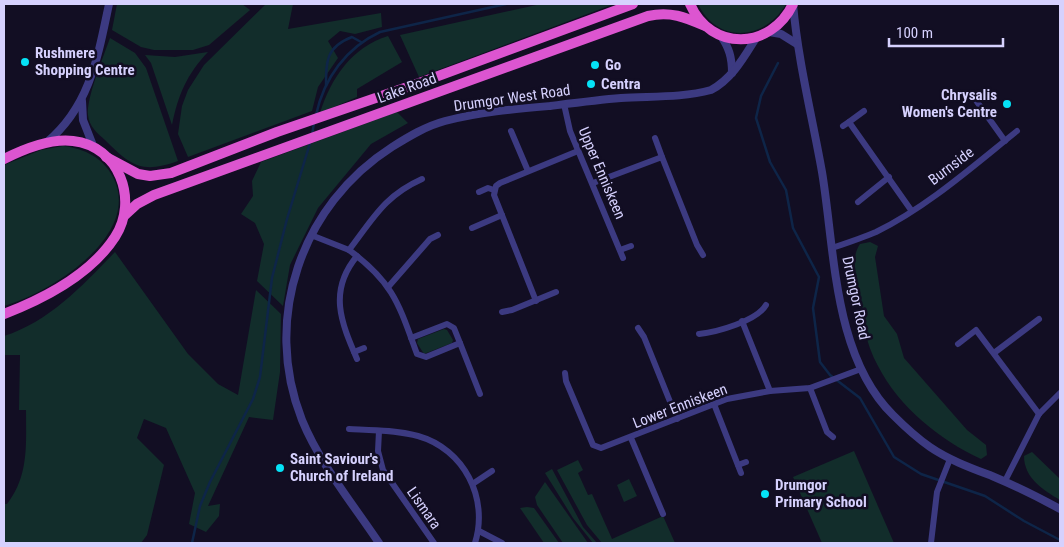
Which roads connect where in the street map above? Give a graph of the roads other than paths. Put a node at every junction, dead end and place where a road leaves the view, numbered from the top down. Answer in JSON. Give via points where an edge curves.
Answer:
{"nodes":[{"id":1,"x":109,"y":4,"type":"edge"},
{"id":2,"x":633,"y":4,"type":"edge"},
{"id":3,"x":690,"y":4,"type":"edge"},
{"id":4,"x":793,"y":4,"type":"edge"},
{"id":5,"x":705,"y":26,"type":"junction"},
{"id":6,"x":769,"y":32,"type":"junction"},
{"id":7,"x":720,"y":36,"type":"junction"},
{"id":8,"x":756,"y":38,"type":"junction"},
{"id":9,"x":797,"y":44,"type":"junction"},
{"id":10,"x":732,"y":73,"type":"junction"},
{"id":11,"x":975,"y":99,"type":"dead end"},
{"id":12,"x":82,"y":101,"type":"junction"},
{"id":13,"x":564,"y":104,"type":"junction"},
{"id":14,"x":864,"y":111,"type":"dead end"},
{"id":15,"x":849,"y":122,"type":"junction"},
{"id":16,"x":843,"y":126,"type":"dead end"},
{"id":17,"x":511,"y":131,"type":"dead end"},
{"id":18,"x":1017,"y":131,"type":"dead end"},
{"id":19,"x":655,"y":138,"type":"dead end"},
{"id":20,"x":1005,"y":141,"type":"junction"},
{"id":21,"x":45,"y":144,"type":"junction"},
{"id":22,"x":94,"y":148,"type":"junction"},
{"id":23,"x":578,"y":152,"type":"junction"},
{"id":24,"x":106,"y":156,"type":"junction"},
{"id":25,"x":662,"y":157,"type":"junction"},
{"id":26,"x":4,"y":159,"type":"edge"},
{"id":27,"x":528,"y":171,"type":"junction"},
{"id":28,"x":889,"y":177,"type":"junction"},
{"id":29,"x":422,"y":179,"type":"dead end"},
{"id":30,"x":593,"y":183,"type":"junction"},
{"id":31,"x":494,"y":190,"type":"junction"},
{"id":32,"x":479,"y":192,"type":"dead end"},
{"id":33,"x":858,"y":202,"type":"dead end"},
{"id":34,"x":911,"y":210,"type":"junction"},
{"id":35,"x":125,"y":215,"type":"junction"},
{"id":36,"x":502,"y":215,"type":"junction"},
{"id":37,"x":472,"y":228,"type":"dead end"},
{"id":38,"x":311,"y":235,"type":"junction"},
{"id":39,"x":438,"y":235,"type":"dead end"},
{"id":40,"x":631,"y":246,"type":"dead end"},
{"id":41,"x":832,"y":248,"type":"junction"},
{"id":42,"x":349,"y":250,"type":"junction"},
{"id":43,"x":620,"y":250,"type":"junction"},
{"id":44,"x":703,"y":255,"type":"dead end"},
{"id":45,"x":357,"y":256,"type":"junction"},
{"id":46,"x":623,"y":258,"type":"dead end"},
{"id":47,"x":389,"y":286,"type":"junction"},
{"id":48,"x":556,"y":292,"type":"dead end"},
{"id":49,"x":536,"y":301,"type":"junction"},
{"id":50,"x":766,"y":305,"type":"dead end"},
{"id":51,"x":502,"y":312,"type":"dead end"},
{"id":52,"x":4,"y":314,"type":"edge"},
{"id":53,"x":1039,"y":319,"type":"dead end"},
{"id":54,"x":742,"y":322,"type":"junction"},
{"id":55,"x":638,"y":328,"type":"dead end"},
{"id":56,"x":699,"y":334,"type":"dead end"},
{"id":57,"x":411,"y":338,"type":"junction"},
{"id":58,"x":460,"y":343,"type":"junction"},
{"id":59,"x":958,"y":344,"type":"dead end"},
{"id":60,"x":364,"y":348,"type":"dead end"},
{"id":61,"x":354,"y":352,"type":"junction"},
{"id":62,"x":994,"y":354,"type":"junction"},
{"id":63,"x":357,"y":359,"type":"dead end"},
{"id":64,"x":861,"y":369,"type":"junction"},
{"id":65,"x":566,"y":373,"type":"dead end"},
{"id":66,"x":810,"y":388,"type":"junction"},
{"id":67,"x":770,"y":391,"type":"junction"},
{"id":68,"x":1060,"y":393,"type":"edge"},
{"id":69,"x":480,"y":394,"type":"dead end"},
{"id":70,"x":714,"y":404,"type":"junction"},
{"id":71,"x":1039,"y":414,"type":"junction"},
{"id":72,"x":677,"y":419,"type":"junction"},
{"id":73,"x":348,"y":429,"type":"dead end"},
{"id":74,"x":379,"y":431,"type":"junction"},
{"id":75,"x":833,"y":437,"type":"dead end"},
{"id":76,"x":631,"y":438,"type":"junction"},
{"id":77,"x":950,"y":459,"type":"junction"},
{"id":78,"x":746,"y":462,"type":"dead end"},
{"id":79,"x":738,"y":465,"type":"junction"},
{"id":80,"x":492,"y":471,"type":"dead end"},
{"id":81,"x":741,"y":473,"type":"dead end"},
{"id":82,"x":474,"y":482,"type":"junction"},
{"id":83,"x":1004,"y":482,"type":"junction"},
{"id":84,"x":1060,"y":509,"type":"edge"},
{"id":85,"x":663,"y":514,"type":"dead end"},
{"id":86,"x":479,"y":531,"type":"junction"},
{"id":87,"x":379,"y":543,"type":"edge"},
{"id":88,"x":434,"y":543,"type":"edge"},
{"id":89,"x":476,"y":543,"type":"edge"},
{"id":90,"x":502,"y":543,"type":"edge"},
{"id":91,"x":932,"y":543,"type":"edge"}],
"edges":[{"from":1,"to":12,"type":"street","via":[[101,44]]},
{"from":2,"to":24,"type":"highway","name":"Lake Road","via":[[171,173],[150,176],[130,171]]},
{"from":3,"to":5,"type":"highway"},
{"from":4,"to":6,"type":"highway","via":[[780,24]]},
{"from":4,"to":9,"type":"street","name":"Drumgor Road"},
{"from":5,"to":7,"type":"highway"},
{"from":5,"to":35,"type":"highway","name":"Lake Road","via":[[677,14],[648,16],[154,195]]},
{"from":6,"to":8,"type":"highway"},
{"from":6,"to":9,"type":"street","via":[[781,34]]},
{"from":7,"to":8,"type":"highway"},
{"from":7,"to":10,"type":"street","via":[[732,58]]},
{"from":8,"to":10,"type":"street","name":"Drumgor West Road"},
{"from":9,"to":41,"type":"street","name":"Drumgor Road","via":[[822,171]]},
{"from":10,"to":13,"type":"street","name":"Drumgor West Road","via":[[718,87],[704,92]]},
{"from":11,"to":20,"type":"street"},
{"from":12,"to":21,"type":"street"},
{"from":12,"to":22,"type":"street","via":[[83,120]]},
{"from":13,"to":23,"type":"street","name":"Upper Enniskeen"},
{"from":13,"to":38,"type":"street","name":"Drumgor West Road","via":[[444,121],[426,128],[384,152],[356,174],[330,204]]},
{"from":14,"to":15,"type":"street"},
{"from":15,"to":16,"type":"street"},
{"from":15,"to":28,"type":"street"},
{"from":17,"to":27,"type":"street"},
{"from":18,"to":20,"type":"street","name":"Burnside"},
{"from":19,"to":25,"type":"street"},
{"from":20,"to":34,"type":"street","name":"Burnside"},
{"from":21,"to":22,"type":"highway","name":"Lake Road","via":[[72,140]]},
{"from":21,"to":26,"type":"highway","name":"Lake Road"},
{"from":22,"to":24,"type":"highway","name":"Lake Road"},
{"from":23,"to":27,"type":"street"},
{"from":23,"to":30,"type":"street","name":"Upper Enniskeen"},
{"from":24,"to":35,"type":"highway","via":[[124,184]]},
{"from":25,"to":30,"type":"street"},
{"from":25,"to":44,"type":"street"},
{"from":27,"to":31,"type":"street","via":[[500,183]]},
{"from":28,"to":33,"type":"street"},
{"from":28,"to":34,"type":"street"},
{"from":29,"to":42,"type":"street","via":[[387,201]]},
{"from":30,"to":43,"type":"street","name":"Upper Enniskeen"},
{"from":31,"to":32,"type":"street","via":[[488,188]]},
{"from":31,"to":36,"type":"street"},
{"from":34,"to":41,"type":"street","name":"Burnside","via":[[874,233]]},
{"from":35,"to":52,"type":"highway","via":[[109,245],[85,268],[29,304]]},
{"from":36,"to":37,"type":"street"},
{"from":36,"to":49,"type":"street"},
{"from":38,"to":42,"type":"street"},
{"from":38,"to":87,"type":"street","name":"Drumgor West Road","via":[[288,301],[287,348],[291,383],[302,419],[323,460]]},
{"from":39,"to":47,"type":"street","via":[[430,239]]},
{"from":40,"to":43,"type":"street"},
{"from":41,"to":64,"type":"street","name":"Drumgor Road","via":[[844,319]]},
{"from":42,"to":45,"type":"street"},
{"from":43,"to":46,"type":"street","name":"Upper Enniskeen"},
{"from":45,"to":47,"type":"street"},
{"from":45,"to":61,"type":"street","via":[[344,280],[339,304]]},
{"from":47,"to":57,"type":"street"},
{"from":48,"to":49,"type":"street"},
{"from":49,"to":51,"type":"street"},
{"from":50,"to":54,"type":"street","via":[[761,314]]},
{"from":53,"to":62,"type":"street"},
{"from":54,"to":56,"type":"street"},
{"from":54,"to":67,"type":"street"},
{"from":55,"to":72,"type":"street"},
{"from":57,"to":58,"type":"street","via":[[447,324],[454,328]]},
{"from":57,"to":58,"type":"street","via":[[417,354],[426,358]]},
{"from":58,"to":69,"type":"street"},
{"from":59,"to":62,"type":"street","via":[[976,330]]},
{"from":60,"to":61,"type":"street"},
{"from":61,"to":63,"type":"street"},
{"from":62,"to":71,"type":"street"},
{"from":64,"to":66,"type":"street","name":"Lower Enniskeen"},
{"from":64,"to":77,"type":"street","name":"Drumgor Road","via":[[876,396],[893,415],[930,447]]},
{"from":65,"to":76,"type":"street","name":"Lower Enniskeen","via":[[593,450]]},
{"from":66,"to":67,"type":"street","name":"Lower Enniskeen"},
{"from":66,"to":75,"type":"street","via":[[827,432]]},
{"from":67,"to":70,"type":"street","name":"Lower Enniskeen"},
{"from":68,"to":71,"type":"street"},
{"from":70,"to":72,"type":"street","name":"Lower Enniskeen"},
{"from":70,"to":79,"type":"street"},
{"from":71,"to":83,"type":"street"},
{"from":72,"to":76,"type":"street","name":"Lower Enniskeen"},
{"from":73,"to":74,"type":"street"},
{"from":74,"to":82,"type":"street","via":[[419,436],[434,442],[451,454]]},
{"from":74,"to":88,"type":"street","name":"Lismara","via":[[378,451],[383,470]]},
{"from":76,"to":85,"type":"street"},
{"from":77,"to":83,"type":"street","name":"Drumgor Road"},
{"from":77,"to":91,"type":"street","via":[[937,492]]},
{"from":78,"to":79,"type":"street"},
{"from":79,"to":81,"type":"street"},
{"from":80,"to":82,"type":"street"},
{"from":82,"to":86,"type":"street"},
{"from":83,"to":84,"type":"street","name":"Drumgor Road"},
{"from":86,"to":89,"type":"street"},
{"from":86,"to":90,"type":"street"}]}
